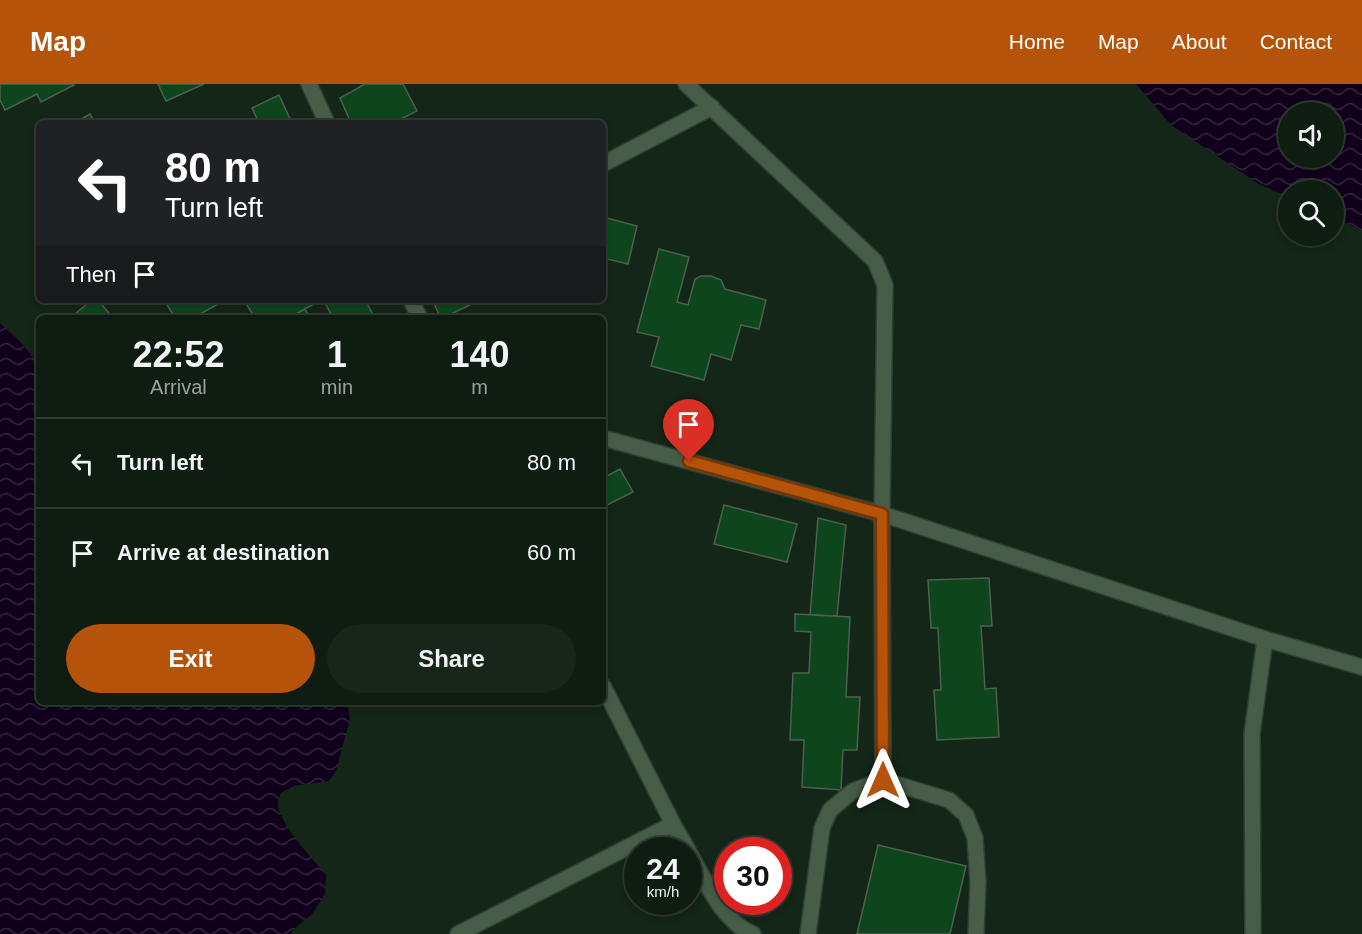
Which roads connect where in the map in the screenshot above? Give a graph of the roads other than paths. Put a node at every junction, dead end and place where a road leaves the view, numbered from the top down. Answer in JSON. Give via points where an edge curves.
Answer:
{"nodes":[{"id":1,"x":309,"y":84,"type":"edge"},
{"id":2,"x":686,"y":84,"type":"edge"},
{"id":3,"x":712,"y":107,"type":"junction"},
{"id":4,"x":326,"y":120,"type":"edge"},
{"id":5,"x":606,"y":162,"type":"edge"},
{"id":6,"x":606,"y":439,"type":"edge"},
{"id":7,"x":882,"y":514,"type":"junction"},
{"id":8,"x":1265,"y":639,"type":"junction"},
{"id":9,"x":1362,"y":668,"type":"edge"},
{"id":10,"x":606,"y":692,"type":"edge"},
{"id":11,"x":883,"y":780,"type":"junction"},
{"id":12,"x":673,"y":824,"type":"junction"},
{"id":13,"x":680,"y":837,"type":"edge"},
{"id":14,"x":702,"y":875,"type":"edge"},
{"id":15,"x":458,"y":934,"type":"edge"},
{"id":16,"x":753,"y":934,"type":"edge"},
{"id":17,"x":808,"y":934,"type":"edge"},
{"id":18,"x":976,"y":934,"type":"edge"},
{"id":19,"x":1253,"y":934,"type":"edge"}],
"edges":[{"from":1,"to":4,"type":"street"},
{"from":2,"to":3,"type":"street"},
{"from":3,"to":5,"type":"street"},
{"from":3,"to":7,"type":"street","via":[[875,261],[885,285]]},
{"from":6,"to":7,"type":"street"},
{"from":7,"to":8,"type":"street"},
{"from":7,"to":11,"type":"street"},
{"from":8,"to":9,"type":"street"},
{"from":8,"to":19,"type":"street","via":[[1252,734]]},
{"from":10,"to":12,"type":"street"},
{"from":11,"to":17,"type":"street","via":[[853,791],[830,810],[822,828]]},
{"from":11,"to":18,"type":"street","via":[[949,800],[966,815],[975,838]]},
{"from":12,"to":13,"type":"street"},
{"from":12,"to":15,"type":"street"},
{"from":14,"to":16,"type":"street","via":[[733,922]]}]}
